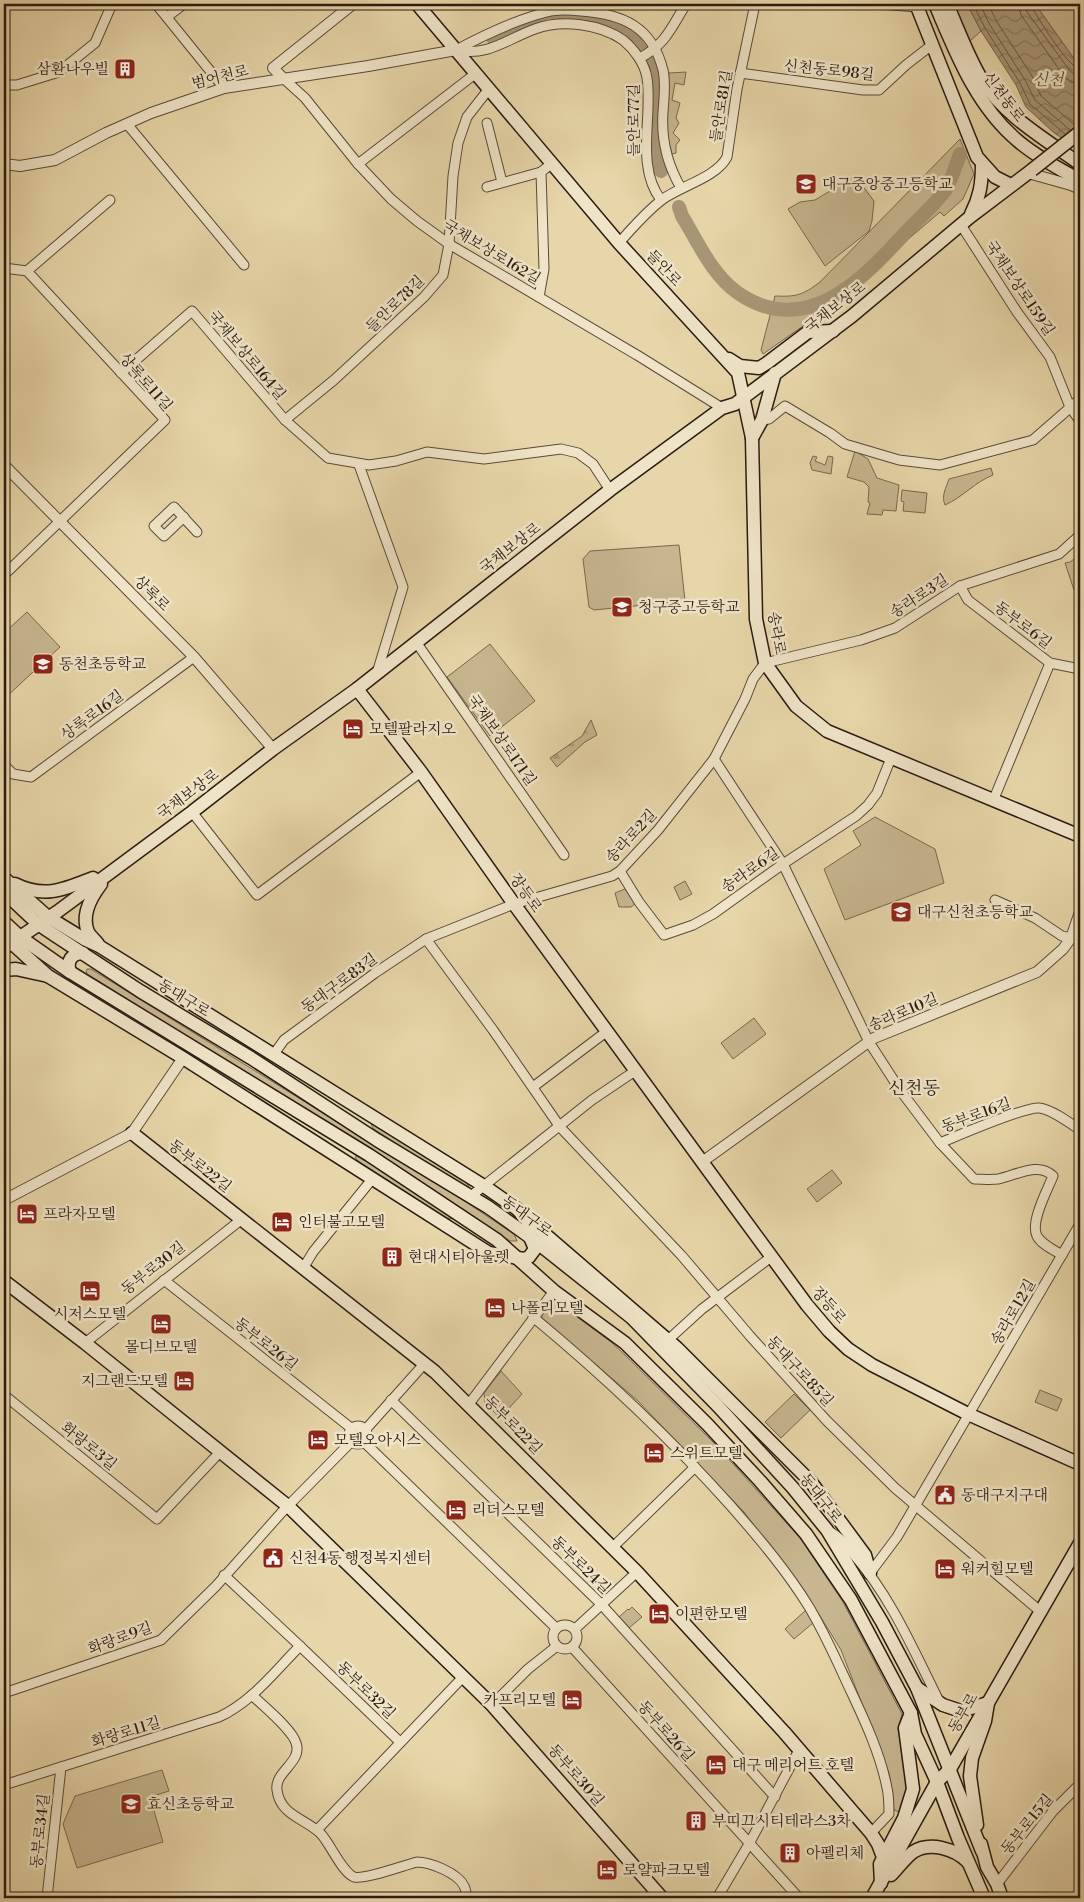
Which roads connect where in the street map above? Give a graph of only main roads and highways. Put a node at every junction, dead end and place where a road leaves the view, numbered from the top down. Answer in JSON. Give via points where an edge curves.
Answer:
{"nodes":[{"id":1,"x":417,"y":4,"type":"edge"},
{"id":2,"x":935,"y":4,"type":"edge"},
{"id":3,"x":947,"y":4,"type":"edge"},
{"id":4,"x":917,"y":5,"type":"edge"},
{"id":5,"x":964,"y":43,"type":"junction"},
{"id":6,"x":958,"y":54,"type":"junction"},
{"id":7,"x":952,"y":80,"type":"junction"},
{"id":8,"x":977,"y":81,"type":"junction"},
{"id":9,"x":989,"y":98,"type":"junction"},
{"id":10,"x":1024,"y":130,"type":"junction"},
{"id":11,"x":1080,"y":132,"type":"edge"},
{"id":12,"x":971,"y":138,"type":"junction"},
{"id":13,"x":982,"y":164,"type":"junction"},
{"id":14,"x":1080,"y":164,"type":"edge"},
{"id":15,"x":1080,"y":173,"type":"edge"},
{"id":16,"x":1080,"y":180,"type":"edge"},
{"id":17,"x":1011,"y":185,"type":"junction"},
{"id":18,"x":965,"y":221,"type":"junction"},
{"id":19,"x":833,"y":331,"type":"junction"},
{"id":20,"x":722,"y":355,"type":"junction"},
{"id":21,"x":775,"y":373,"type":"junction"},
{"id":22,"x":743,"y":398,"type":"junction"},
{"id":23,"x":752,"y":438,"type":"junction"},
{"id":24,"x":357,"y":689,"type":"junction"},
{"id":25,"x":1080,"y":836,"type":"edge"},
{"id":26,"x":110,"y":872,"type":"junction"},
{"id":27,"x":4,"y":878,"type":"edge"},
{"id":28,"x":4,"y":892,"type":"edge"},
{"id":29,"x":43,"y":920,"type":"junction"},
{"id":30,"x":4,"y":922,"type":"edge"},
{"id":31,"x":10,"y":941,"type":"edge"},
{"id":32,"x":99,"y":946,"type":"junction"},
{"id":33,"x":83,"y":953,"type":"junction"},
{"id":34,"x":4,"y":970,"type":"edge"},
{"id":35,"x":70,"y":972,"type":"junction"},
{"id":36,"x":48,"y":976,"type":"junction"},
{"id":37,"x":132,"y":1132,"type":"road end"},
{"id":38,"x":517,"y":1209,"type":"junction"},
{"id":39,"x":530,"y":1237,"type":"junction"},
{"id":40,"x":518,"y":1259,"type":"junction"},
{"id":41,"x":4,"y":1281,"type":"edge"},
{"id":42,"x":1080,"y":1464,"type":"edge"},
{"id":43,"x":1080,"y":1542,"type":"edge"},
{"id":44,"x":870,"y":1573,"type":"road end"},
{"id":45,"x":917,"y":1688,"type":"junction"},
{"id":46,"x":988,"y":1703,"type":"junction"},
{"id":47,"x":911,"y":1713,"type":"junction"},
{"id":48,"x":950,"y":1769,"type":"junction"},
{"id":49,"x":937,"y":1782,"type":"junction"},
{"id":50,"x":900,"y":1826,"type":"junction"},
{"id":51,"x":870,"y":1833,"type":"junction"},
{"id":52,"x":982,"y":1851,"type":"junction"},
{"id":53,"x":884,"y":1857,"type":"junction"},
{"id":54,"x":970,"y":1864,"type":"junction"},
{"id":55,"x":881,"y":1885,"type":"junction"},
{"id":56,"x":662,"y":1898,"type":"edge"},
{"id":57,"x":872,"y":1898,"type":"edge"},
{"id":58,"x":984,"y":1898,"type":"edge"},
{"id":59,"x":1002,"y":1898,"type":"edge"}],
"edges":[{"from":1,"to":20,"type":"main road","name":"들안로","via":[[488,90],[546,168]]},
{"from":2,"to":6,"type":"main road","name":"신천동로"},
{"from":3,"to":5,"type":"main road","name":"신천동로"},
{"from":4,"to":12,"type":"main road"},
{"from":5,"to":6,"type":"main road"},
{"from":5,"to":8,"type":"main road","name":"신천동로"},
{"from":6,"to":7,"type":"main road","via":[[949,71]]},
{"from":6,"to":8,"type":"main road","name":"신천동로"},
{"from":7,"to":8,"type":"main road","via":[[958,75]]},
{"from":7,"to":12,"type":"main road","via":[[969,116]]},
{"from":8,"to":9,"type":"main road","name":"신천동로"},
{"from":9,"to":10,"type":"main road","name":"신천동로","via":[[1008,110]]},
{"from":9,"to":16,"type":"main road","name":"신천동로","via":[[1003,127],[1030,151]]},
{"from":10,"to":14,"type":"main road","name":"신천동로"},
{"from":10,"to":15,"type":"main road","via":[[1035,146]]},
{"from":11,"to":17,"type":"main road","name":"국채보상로","bridge":true},
{"from":12,"to":13,"type":"main road"},
{"from":13,"to":17,"type":"main road","via":[[995,177]]},
{"from":13,"to":18,"type":"main road","via":[[979,199]]},
{"from":17,"to":18,"type":"main road","name":"국채보상로"},
{"from":18,"to":19,"type":"main road","name":"국채보상로"},
{"from":19,"to":20,"type":"main road","via":[[808,332],[759,368],[740,366]]},
{"from":19,"to":21,"type":"main road","name":"국채보상로"},
{"from":20,"to":22,"type":"main road","name":"들안로","via":[[738,373]]},
{"from":21,"to":22,"type":"main road","name":"국채보상로"},
{"from":21,"to":23,"type":"main road","via":[[762,420]]},
{"from":22,"to":23,"type":"main road","name":"송라로"},
{"from":22,"to":24,"type":"main road","name":"국채보상로","via":[[722,408],[610,490]]},
{"from":23,"to":25,"type":"main road","name":"송라로","via":[[756,619],[765,663],[802,712],[827,731]]},
{"from":24,"to":26,"type":"main road","name":"국채보상로"},
{"from":24,"to":42,"type":"main road","name":"장등로","via":[[421,772],[606,1032],[829,1331],[872,1365],[968,1414]]},
{"from":26,"to":27,"type":"main road","via":[[70,889],[50,892],[38,892]]},
{"from":26,"to":29,"type":"main road","name":"국채보상로"},
{"from":26,"to":32,"type":"main road","via":[[90,899],[86,921],[88,933]]},
{"from":27,"to":29,"type":"main road"},
{"from":28,"to":29,"type":"main road","name":"동대구로"},
{"from":29,"to":31,"type":"main road","name":"국채보상로"},
{"from":29,"to":32,"type":"main road"},
{"from":29,"to":33,"type":"main road","name":"동대구로"},
{"from":30,"to":31,"type":"main road"},
{"from":31,"to":35,"type":"main road"},
{"from":31,"to":36,"type":"main road"},
{"from":32,"to":38,"type":"main road"},
{"from":33,"to":35,"type":"main road","via":[[70,958]]},
{"from":33,"to":39,"type":"main road","name":"동대구로","via":[[471,1196]]},
{"from":34,"to":36,"type":"main road","via":[[16,969]]},
{"from":35,"to":40,"type":"main road","via":[[369,1155],[497,1240]]},
{"from":36,"to":40,"type":"main road","via":[[489,1253]]},
{"from":37,"to":51,"type":"main road","name":"동부로22길","via":[[425,1363],[469,1404],[637,1572]]},
{"from":38,"to":39,"type":"main road","via":[[527,1220]]},
{"from":38,"to":44,"type":"main road","via":[[668,1340],[811,1482],[865,1555]]},
{"from":39,"to":40,"type":"main road","via":[[535,1250],[529,1257]]},
{"from":39,"to":45,"type":"main road","name":"동대구로","via":[[632,1318],[793,1488],[827,1530]]},
{"from":40,"to":47,"type":"main road","via":[[554,1291],[625,1343],[707,1424],[806,1534],[851,1600]]},
{"from":41,"to":56,"type":"main road","name":"동부로30길","via":[[289,1507],[492,1705]]},
{"from":43,"to":46,"type":"main road","name":"동부로"},
{"from":45,"to":46,"type":"main road","via":[[948,1708],[961,1711]]},
{"from":45,"to":48,"type":"main road","name":"동대구로"},
{"from":46,"to":48,"type":"main road","name":"동부로"},
{"from":46,"to":52,"type":"main road","via":[[970,1776]]},
{"from":47,"to":49,"type":"main road","via":[[916,1734]]},
{"from":47,"to":50,"type":"main road","via":[[905,1728],[913,1789]]},
{"from":48,"to":49,"type":"main road","name":"동부로"},
{"from":48,"to":52,"type":"main road","name":"동대구로"},
{"from":49,"to":54,"type":"main road"},
{"from":49,"to":55,"type":"main road","name":"동부로"},
{"from":50,"to":51,"type":"main road","via":[[889,1832]]},
{"from":50,"to":53,"type":"main road"},
{"from":51,"to":53,"type":"main road","name":"동부로22길"},
{"from":52,"to":59,"type":"main road"},
{"from":53,"to":55,"type":"main road","via":[[880,1864]]},
{"from":54,"to":55,"type":"main road","via":[[948,1850],[926,1847],[913,1852]]},
{"from":54,"to":58,"type":"main road"},
{"from":55,"to":57,"type":"main road","name":"동부로"}]}
